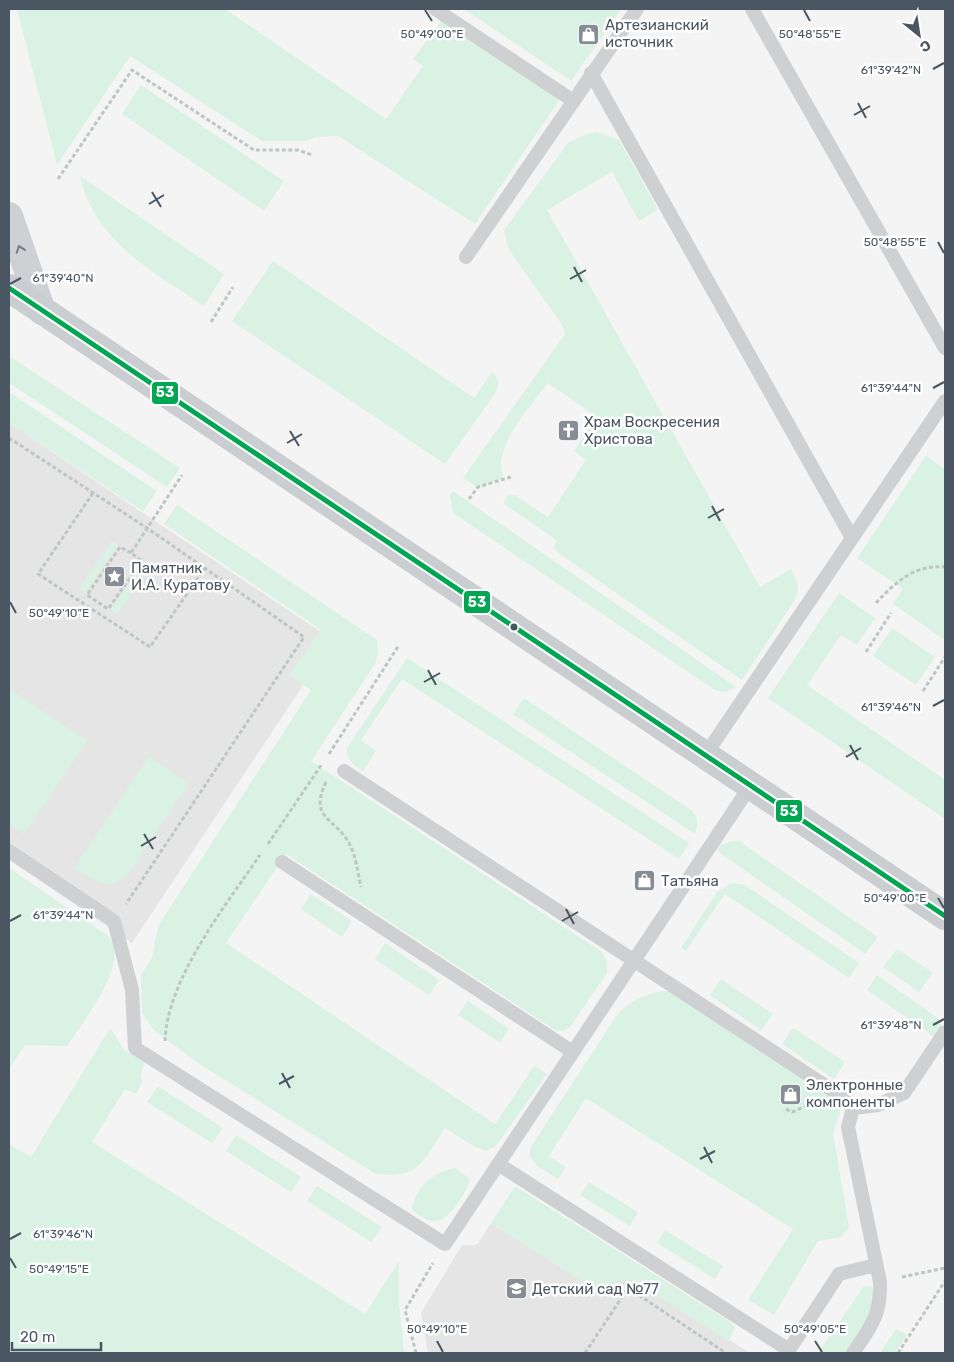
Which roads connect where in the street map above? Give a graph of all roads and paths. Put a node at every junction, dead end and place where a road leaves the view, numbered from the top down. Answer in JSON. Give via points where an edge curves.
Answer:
{"nodes":[{"id":1,"x":435,"y":9,"type":"edge"},
{"id":2,"x":636,"y":9,"type":"edge"},
{"id":3,"x":752,"y":9,"type":"edge"},
{"id":4,"x":591,"y":73,"type":"junction"},
{"id":5,"x":572,"y":100,"type":"junction"},
{"id":6,"x":312,"y":155,"type":"dead end"},
{"id":7,"x":58,"y":179,"type":"dead end"},
{"id":8,"x":9,"y":216,"type":"edge"},
{"id":9,"x":466,"y":257,"type":"dead end"},
{"id":10,"x":234,"y":287,"type":"dead end"},
{"id":11,"x":9,"y":288,"type":"edge"},
{"id":12,"x":42,"y":311,"type":"junction"},
{"id":13,"x":211,"y":322,"type":"dead end"},
{"id":14,"x":945,"y":348,"type":"edge"},
{"id":15,"x":945,"y":401,"type":"edge"},
{"id":16,"x":9,"y":438,"type":"edge"},
{"id":17,"x":182,"y":475,"type":"dead end"},
{"id":18,"x":512,"y":476,"type":"dead end"},
{"id":19,"x":93,"y":493,"type":"junction"},
{"id":20,"x":469,"y":498,"type":"dead end"},
{"id":21,"x":147,"y":528,"type":"junction"},
{"id":22,"x":852,"y":538,"type":"junction"},
{"id":23,"x":130,"y":553,"type":"junction"},
{"id":24,"x":945,"y":567,"type":"edge"},
{"id":25,"x":205,"y":568,"type":"junction"},
{"id":26,"x":99,"y":603,"type":"junction"},
{"id":27,"x":876,"y":603,"type":"dead end"},
{"id":28,"x":94,"y":611,"type":"junction"},
{"id":29,"x":891,"y":613,"type":"dead end"},
{"id":30,"x":399,"y":645,"type":"dead end"},
{"id":31,"x":866,"y":652,"type":"dead end"},
{"id":32,"x":945,"y":657,"type":"edge"},
{"id":33,"x":923,"y":691,"type":"dead end"},
{"id":34,"x":329,"y":753,"type":"junction"},
{"id":35,"x":706,"y":754,"type":"junction"},
{"id":36,"x":330,"y":760,"type":"junction"},
{"id":37,"x":344,"y":771,"type":"joint"},
{"id":38,"x":751,"y":785,"type":"junction"},
{"id":39,"x":9,"y":851,"type":"edge"},
{"id":40,"x":282,"y":862,"type":"dead end"},
{"id":41,"x":945,"y":916,"type":"edge"},
{"id":42,"x":370,"y":920,"type":"junction"},
{"id":43,"x":114,"y":921,"type":"junction"},
{"id":44,"x":634,"y":960,"type":"junction"},
{"id":45,"x":945,"y":1032,"type":"edge"},
{"id":46,"x":573,"y":1052,"type":"junction"},
{"id":47,"x":164,"y":1067,"type":"junction"},
{"id":48,"x":853,"y":1108,"type":"junction"},
{"id":49,"x":498,"y":1164,"type":"junction"},
{"id":50,"x":445,"y":1244,"type":"junction"},
{"id":51,"x":876,"y":1265,"type":"junction"},
{"id":52,"x":945,"y":1268,"type":"edge"},
{"id":53,"x":945,"y":1281,"type":"edge"},
{"id":54,"x":880,"y":1282,"type":"junction"},
{"id":55,"x":416,"y":1353,"type":"edge"},
{"id":56,"x":585,"y":1353,"type":"edge"},
{"id":57,"x":726,"y":1353,"type":"edge"},
{"id":58,"x":853,"y":1353,"type":"edge"},
{"id":59,"x":898,"y":1353,"type":"edge"}],
"edges":[{"from":1,"to":5,"type":"lane"},
{"from":2,"to":4,"type":"lane"},
{"from":3,"to":14,"type":"lane"},
{"from":4,"to":5,"type":"lane"},
{"from":4,"to":22,"type":"lane"},
{"from":5,"to":9,"type":"lane"},
{"from":6,"to":7,"type":"path","via":[[298,150],[254,150],[132,70]]},
{"from":12,"to":8,"type":"street","one_way":true},
{"from":10,"to":13,"type":"path"},
{"from":11,"to":12,"type":"main road"},
{"from":12,"to":35,"type":"main road"},
{"from":15,"to":22,"type":"lane"},
{"from":16,"to":19,"type":"path"},
{"from":17,"to":21,"type":"path"},
{"from":18,"to":20,"type":"path","via":[[478,487]]},
{"from":19,"to":21,"type":"path"},
{"from":19,"to":28,"type":"path","via":[[38,574]]},
{"from":21,"to":23,"type":"path"},
{"from":21,"to":25,"type":"path"},
{"from":22,"to":35,"type":"lane"},
{"from":23,"to":26,"type":"path","via":[[120,547],[88,595]]},
{"from":23,"to":26,"type":"path","via":[[142,560],[108,609]]},
{"from":24,"to":27,"type":"path","via":[[912,573],[899,580]]},
{"from":25,"to":28,"type":"path","via":[[150,647]]},
{"from":25,"to":43,"type":"path","via":[[304,637]]},
{"from":26,"to":28,"type":"path"},
{"from":29,"to":31,"type":"path"},
{"from":30,"to":34,"type":"path"},
{"from":32,"to":33,"type":"path"},
{"from":34,"to":36,"type":"path"},
{"from":34,"to":47,"type":"path","via":[[203,940],[175,993],[165,1033]]},
{"from":35,"to":38,"type":"main road"},
{"from":36,"to":37,"type":"path"},
{"from":36,"to":42,"type":"path","via":[[329,777],[320,796],[320,807],[350,846]]},
{"from":37,"to":44,"type":"lane"},
{"from":38,"to":41,"type":"main road"},
{"from":38,"to":44,"type":"lane"},
{"from":39,"to":43,"type":"lane"},
{"from":40,"to":42,"type":"lane"},
{"from":42,"to":46,"type":"lane"},
{"from":43,"to":47,"type":"lane","via":[[132,990],[135,1048]]},
{"from":44,"to":46,"type":"lane"},
{"from":44,"to":48,"type":"lane","via":[[836,1092]]},
{"from":45,"to":48,"type":"lane","via":[[904,1093],[878,1105]]},
{"from":46,"to":49,"type":"lane"},
{"from":47,"to":50,"type":"lane"},
{"from":48,"to":51,"type":"lane","via":[[848,1127]]},
{"from":49,"to":50,"type":"lane"},
{"from":49,"to":51,"type":"lane","via":[[789,1350],[839,1274]]},
{"from":50,"to":55,"type":"path","via":[[405,1310]]},
{"from":51,"to":54,"type":"lane"},
{"from":52,"to":54,"type":"path"},
{"from":53,"to":59,"type":"path"},
{"from":54,"to":58,"type":"lane","via":[[876,1319]]},
{"from":56,"to":57,"type":"path","via":[[628,1288]]}]}
